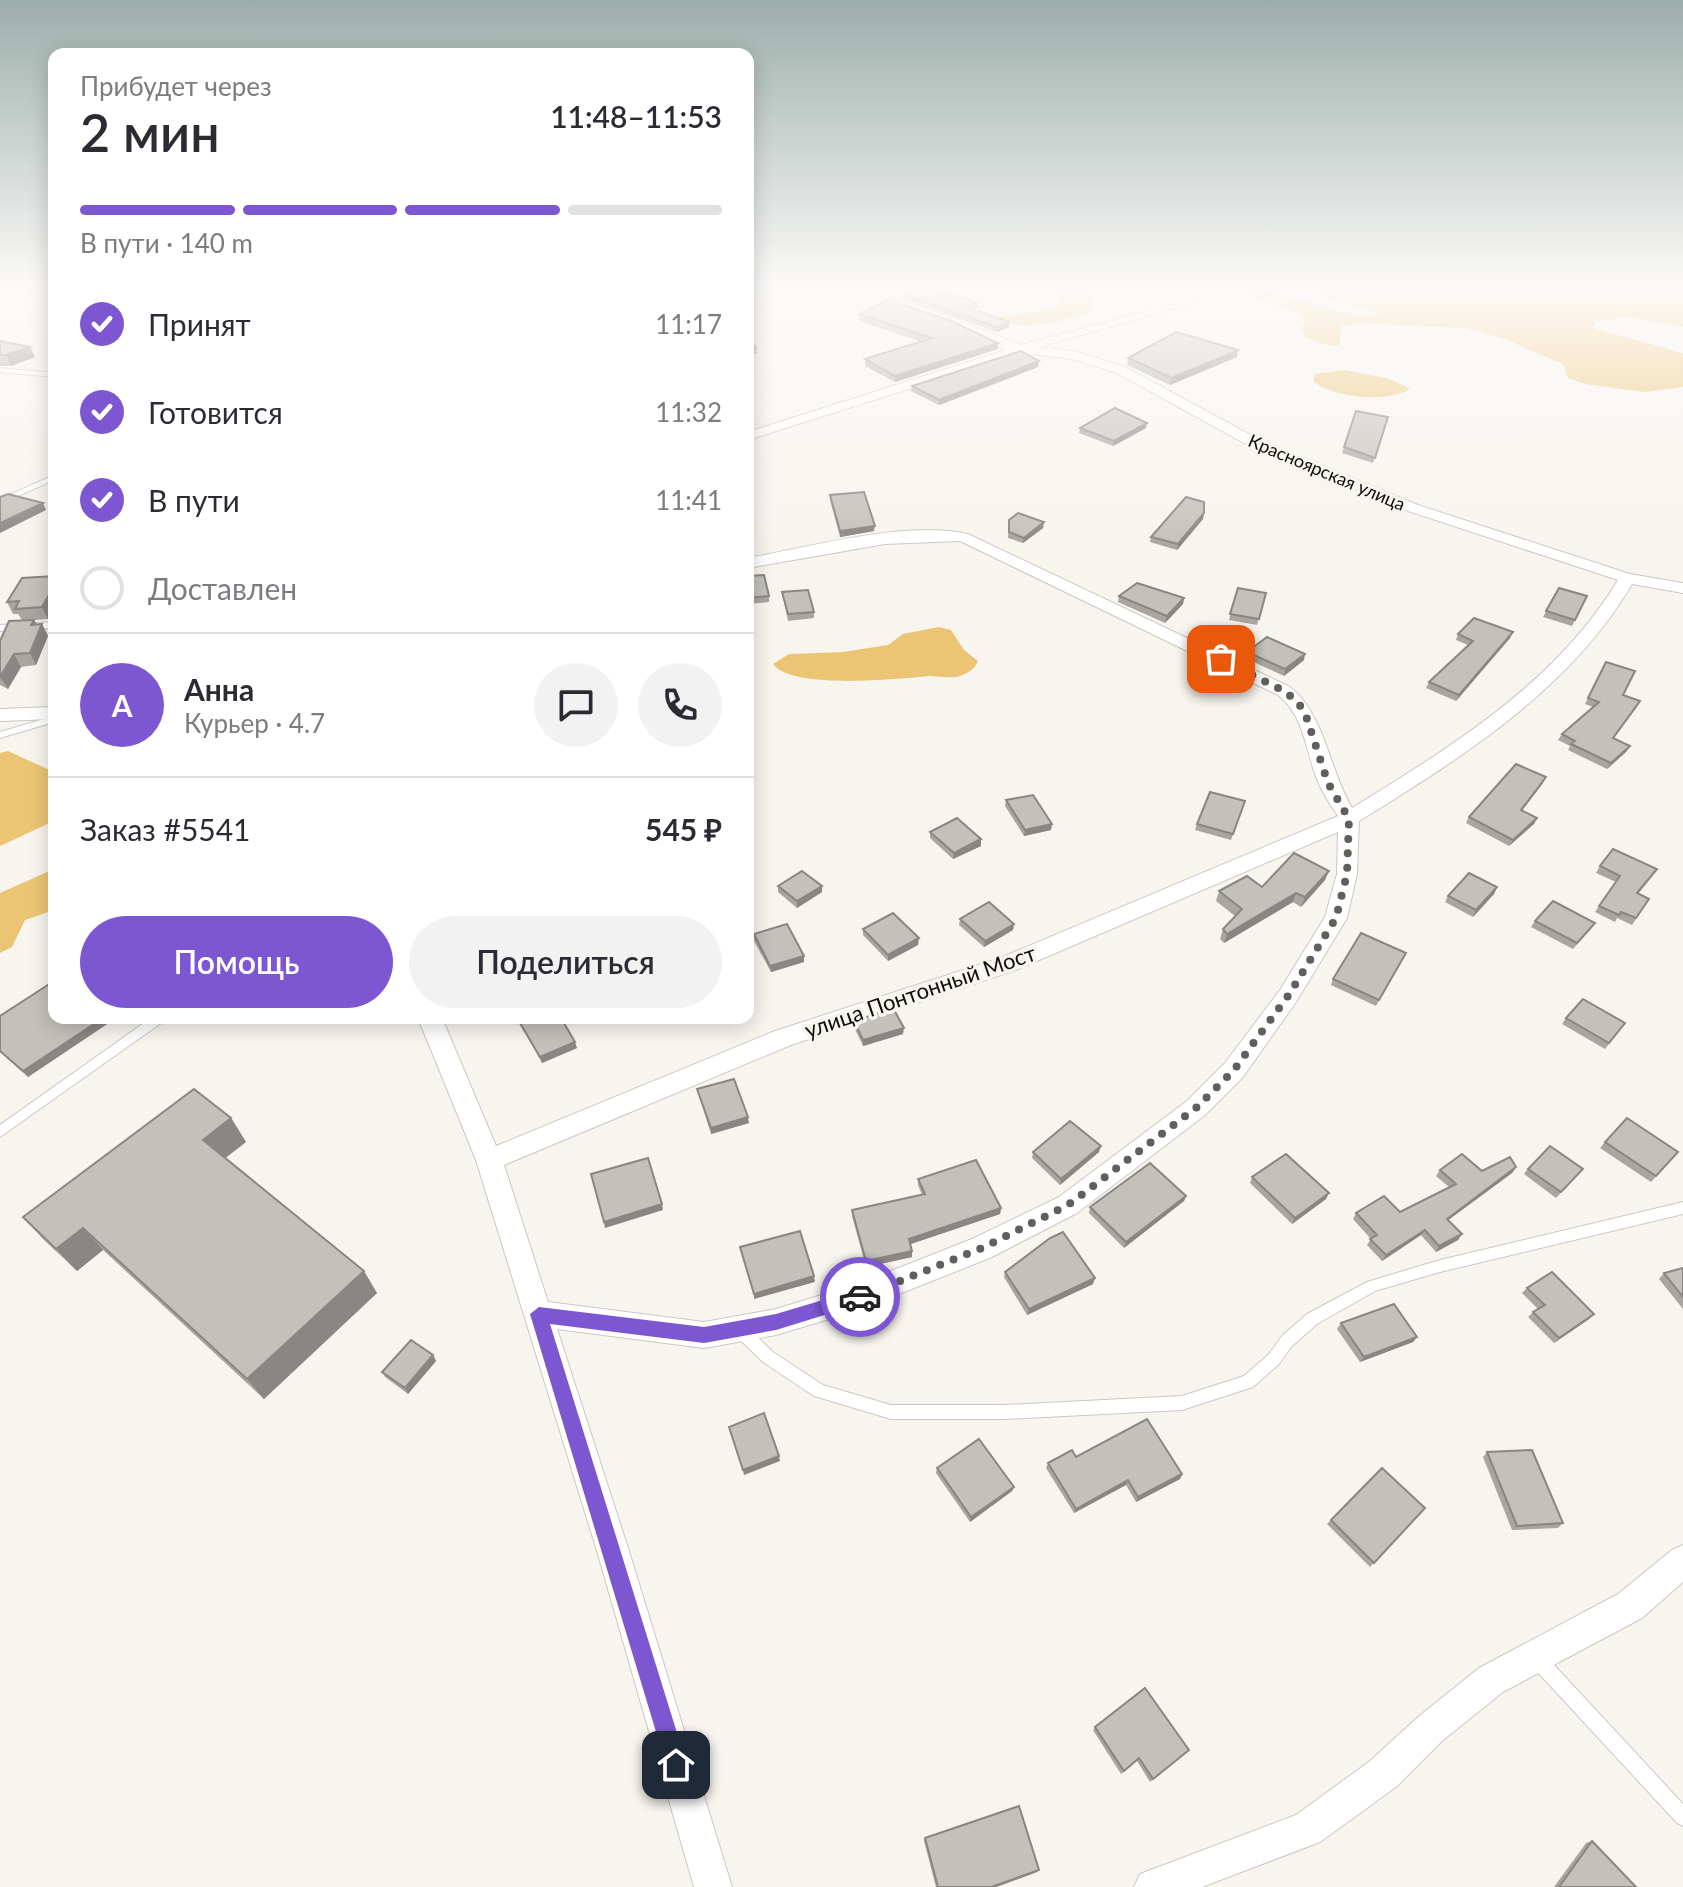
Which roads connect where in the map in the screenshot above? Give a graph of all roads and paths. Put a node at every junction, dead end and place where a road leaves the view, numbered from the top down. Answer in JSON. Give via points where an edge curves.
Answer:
{"nodes":[{"id":1,"x":943,"y":375,"type":"edge"},
{"id":2,"x":1130,"y":375,"type":"edge"},
{"id":3,"x":754,"y":434,"type":"edge"},
{"id":4,"x":48,"y":480,"type":"edge"},
{"id":5,"x":0,"y":502,"type":"edge"},
{"id":6,"x":754,"y":562,"type":"edge"},
{"id":7,"x":1627,"y":578,"type":"junction"},
{"id":8,"x":1683,"y":588,"type":"edge"},
{"id":9,"x":48,"y":625,"type":"edge"},
{"id":10,"x":0,"y":628,"type":"edge"},
{"id":11,"x":0,"y":715,"type":"edge"},
{"id":12,"x":48,"y":716,"type":"edge"},
{"id":13,"x":48,"y":718,"type":"edge"},
{"id":14,"x":0,"y":735,"type":"edge"},
{"id":15,"x":1349,"y":819,"type":"junction"},
{"id":16,"x":152,"y":1024,"type":"edge"},
{"id":17,"x":432,"y":1024,"type":"edge"},
{"id":18,"x":0,"y":1132,"type":"edge"},
{"id":19,"x":489,"y":1160,"type":"junction"},
{"id":20,"x":1683,"y":1208,"type":"edge"},
{"id":21,"x":539,"y":1314,"type":"junction"},
{"id":22,"x":739,"y":1329,"type":"junction"},
{"id":23,"x":1683,"y":1561,"type":"edge"},
{"id":24,"x":1534,"y":1656,"type":"junction"},
{"id":25,"x":1683,"y":1817,"type":"edge"},
{"id":26,"x":713,"y":1887,"type":"edge"},
{"id":27,"x":1153,"y":1887,"type":"edge"}],
"edges":[{"from":1,"to":3,"type":"street"},
{"from":2,"to":7,"type":"street","name":"Красноярская улица","via":[[1251,441],[1366,490]]},
{"from":4,"to":5,"type":"lane"},
{"from":6,"to":15,"type":"street","via":[[935,535],[963,537],[1284,691],[1306,716],[1328,783]]},
{"from":7,"to":8,"type":"street","name":"Красноярская улица"},
{"from":7,"to":15,"type":"street","name":"улица Понтонный Мост","via":[[1611,605],[1535,691],[1474,738]]},
{"from":9,"to":10,"type":"lane"},
{"from":11,"to":12,"type":"street"},
{"from":13,"to":14,"type":"lane"},
{"from":15,"to":19,"type":"street","name":"улица Понтонный Мост","via":[[1008,964],[783,1038]]},
{"from":15,"to":22,"type":"street","via":[[1347,874],[1336,918],[1234,1070],[1196,1108],[1068,1205],[982,1248],[859,1297]]},
{"from":16,"to":18,"type":"lane"},
{"from":17,"to":19,"type":"street"},
{"from":19,"to":21,"type":"street"},
{"from":20,"to":22,"type":"lane","via":[[1372,1286],[1312,1319],[1248,1382],[1182,1403],[891,1412],[819,1391],[768,1357]]},
{"from":21,"to":22,"type":"street","via":[[704,1335]]},
{"from":21,"to":26,"type":"street"},
{"from":23,"to":24,"type":"street","via":[[1630,1606]]},
{"from":24,"to":25,"type":"lane"},
{"from":24,"to":27,"type":"street","via":[[1491,1680],[1383,1774],[1307,1829]]}]}
